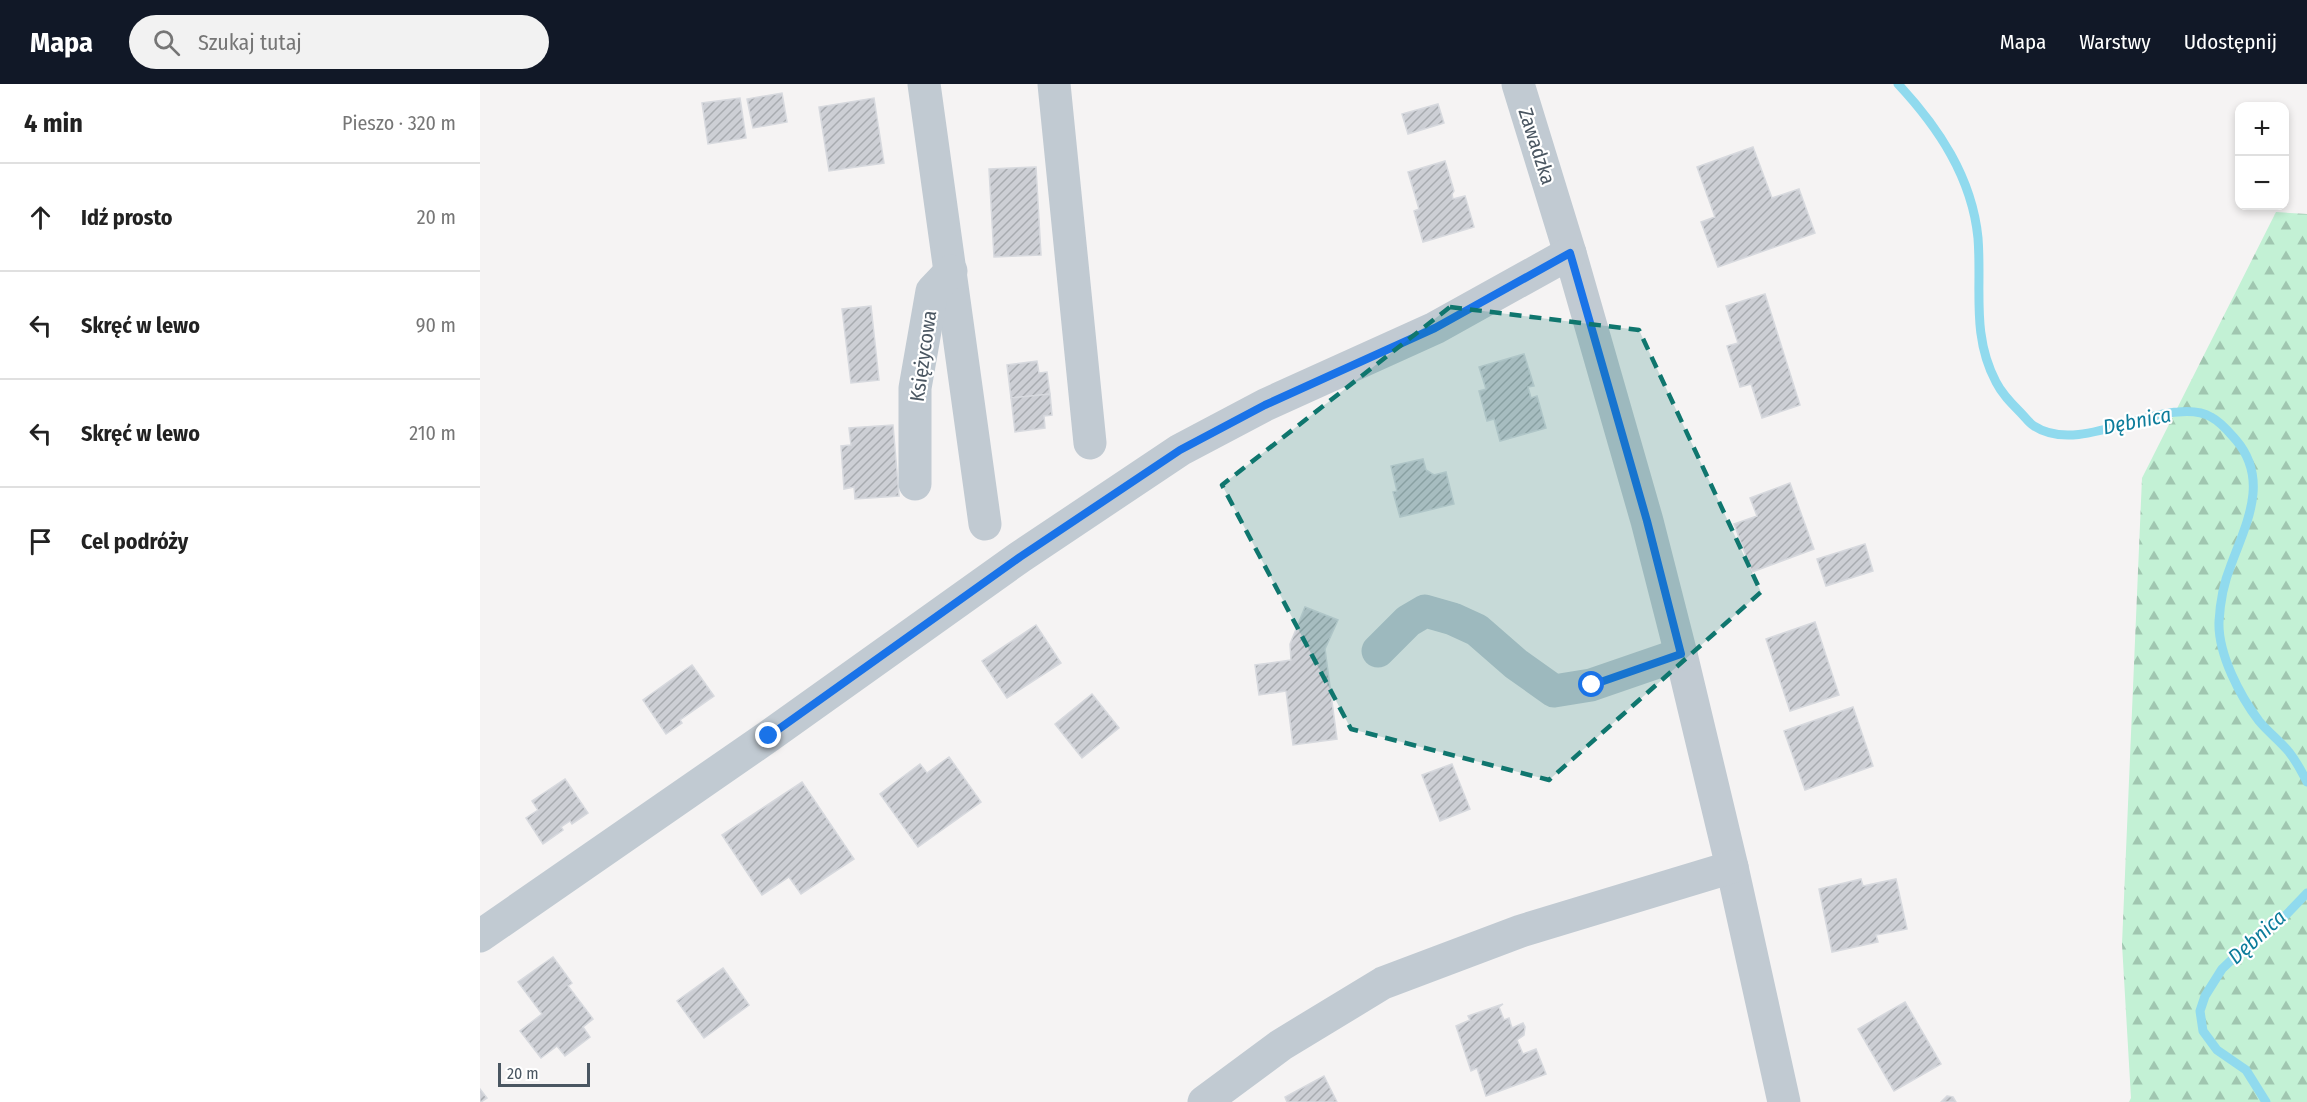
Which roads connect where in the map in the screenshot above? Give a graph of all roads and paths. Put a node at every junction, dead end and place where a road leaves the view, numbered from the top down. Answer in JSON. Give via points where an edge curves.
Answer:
{"nodes":[{"id":1,"x":924,"y":84,"type":"edge"},
{"id":2,"x":1054,"y":84,"type":"edge"},
{"id":3,"x":1518,"y":84,"type":"edge"},
{"id":4,"x":1570,"y":253,"type":"junction"},
{"id":5,"x":952,"y":278,"type":"junction"},
{"id":6,"x":1090,"y":443,"type":"dead end"},
{"id":7,"x":915,"y":484,"type":"dead end"},
{"id":8,"x":985,"y":524,"type":"dead end"},
{"id":9,"x":1378,"y":651,"type":"dead end"},
{"id":10,"x":1681,"y":654,"type":"junction"},
{"id":11,"x":1732,"y":867,"type":"junction"},
{"id":12,"x":480,"y":936,"type":"edge"},
{"id":13,"x":1204,"y":1102,"type":"edge"},
{"id":14,"x":1784,"y":1102,"type":"edge"}],
"edges":[{"from":1,"to":5,"type":"street"},
{"from":2,"to":6,"type":"street"},
{"from":3,"to":4,"type":"street","name":"Zawadzka"},
{"from":4,"to":10,"type":"street","name":"Zawadzka"},
{"from":4,"to":12,"type":"street","via":[[1435,328],[1265,405],[1180,450]]},
{"from":5,"to":7,"type":"street","name":"Księżycowa","via":[[932,291],[915,388]]},
{"from":5,"to":8,"type":"street"},
{"from":9,"to":10,"type":"street","via":[[1408,621],[1425,612],[1477,630],[1554,691],[1592,685]]},
{"from":10,"to":11,"type":"street","name":"Zawadzka"},
{"from":11,"to":13,"type":"street","via":[[1521,931],[1383,983],[1281,1045]]},
{"from":11,"to":14,"type":"street","name":"Zawadzka"}]}
